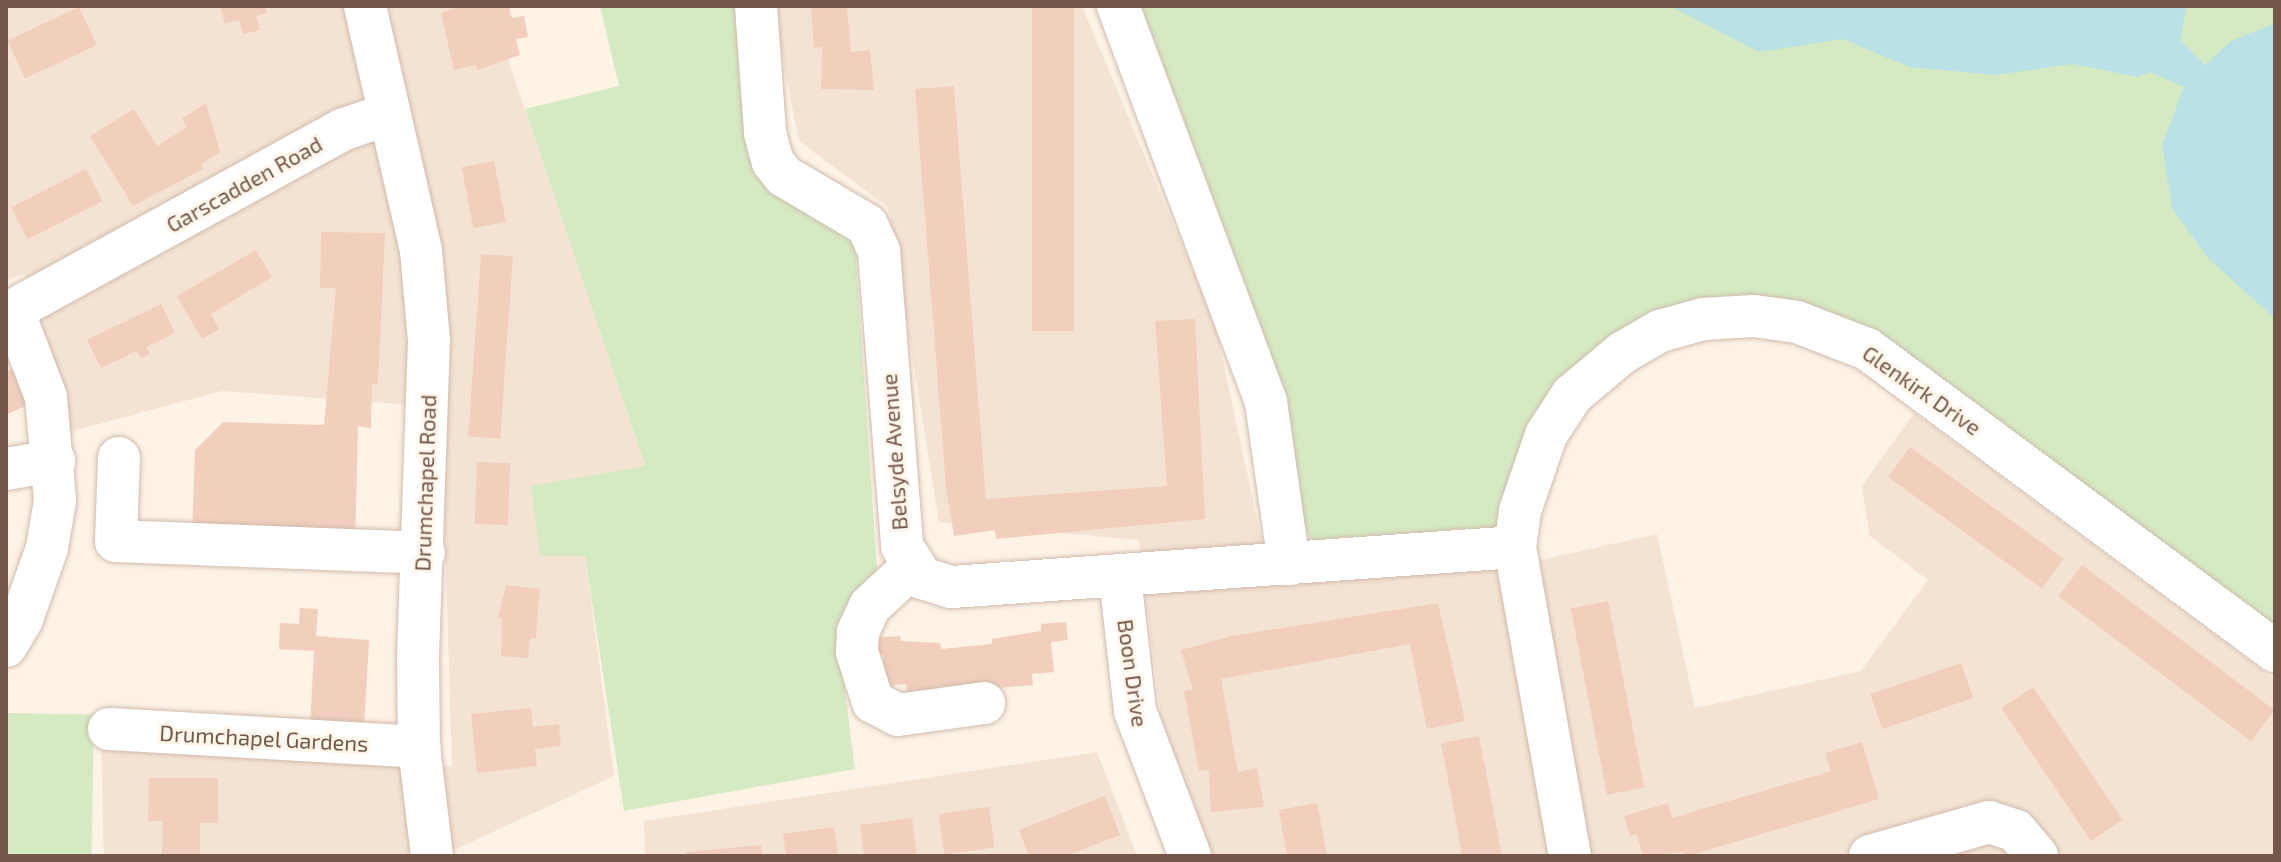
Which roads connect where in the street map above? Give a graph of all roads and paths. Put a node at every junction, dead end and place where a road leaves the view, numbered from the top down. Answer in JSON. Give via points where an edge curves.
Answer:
{"nodes":[{"id":1,"x":365,"y":6,"type":"edge"},
{"id":2,"x":756,"y":6,"type":"edge"},
{"id":3,"x":1118,"y":6,"type":"edge"},
{"id":4,"x":388,"y":114,"type":"junction"},
{"id":5,"x":10,"y":312,"type":"edge"},
{"id":6,"x":119,"y":458,"type":"dead end"},
{"id":7,"x":54,"y":461,"type":"junction"},
{"id":8,"x":6,"y":469,"type":"edge"},
{"id":9,"x":1515,"y":547,"type":"junction"},
{"id":10,"x":424,"y":553,"type":"junction"},
{"id":11,"x":1289,"y":564,"type":"junction"},
{"id":12,"x":911,"y":568,"type":"junction"},
{"id":13,"x":1120,"y":577,"type":"junction"},
{"id":14,"x":6,"y":646,"type":"edge"},
{"id":15,"x":2275,"y":651,"type":"edge"},
{"id":16,"x":984,"y":703,"type":"dead end"},
{"id":17,"x":109,"y":729,"type":"dead end"},
{"id":18,"x":419,"y":747,"type":"junction"},
{"id":19,"x":432,"y":856,"type":"edge"},
{"id":20,"x":1190,"y":856,"type":"edge"},
{"id":21,"x":1570,"y":856,"type":"edge"},
{"id":22,"x":1870,"y":856,"type":"edge"},
{"id":23,"x":2037,"y":856,"type":"edge"}],
"edges":[{"from":1,"to":4,"type":"street"},
{"from":2,"to":12,"type":"street","name":"Belsyde Avenue","via":[[765,133],[773,162],[784,176],[867,225],[879,251],[902,546]]},
{"from":3,"to":11,"type":"street","via":[[1266,402]]},
{"from":4,"to":5,"type":"street","name":"Garscadden Road","via":[[342,130]]},
{"from":4,"to":10,"type":"street","name":"Drumchapel Road","via":[[421,251],[426,310]]},
{"from":5,"to":7,"type":"street","via":[[46,397]]},
{"from":6,"to":10,"type":"street","via":[[116,541]]},
{"from":7,"to":8,"type":"street"},
{"from":7,"to":14,"type":"street","via":[[54,526],[22,619]]},
{"from":9,"to":11,"type":"street"},
{"from":9,"to":15,"type":"street","name":"Glenkirk Drive","via":[[1531,467],[1572,395],[1594,374],[1660,331],[1703,319],[1754,316],[1837,334],[1887,363]]},
{"from":9,"to":21,"type":"street","name":"Glenkirk Drive"},
{"from":10,"to":18,"type":"street","name":"Drumchapel Road"},
{"from":11,"to":13,"type":"street"},
{"from":12,"to":13,"type":"street","via":[[935,585],[952,587]]},
{"from":12,"to":16,"type":"street","via":[[870,606],[858,632],[857,652],[873,702],[898,715]]},
{"from":13,"to":20,"type":"street","name":"Boon Drive","via":[[1135,711]]},
{"from":17,"to":18,"type":"street","name":"Drumchapel Gardens"},
{"from":18,"to":19,"type":"street","name":"Drumchapel Road"},
{"from":22,"to":23,"type":"street","via":[[1989,822],[2008,826]]}]}
